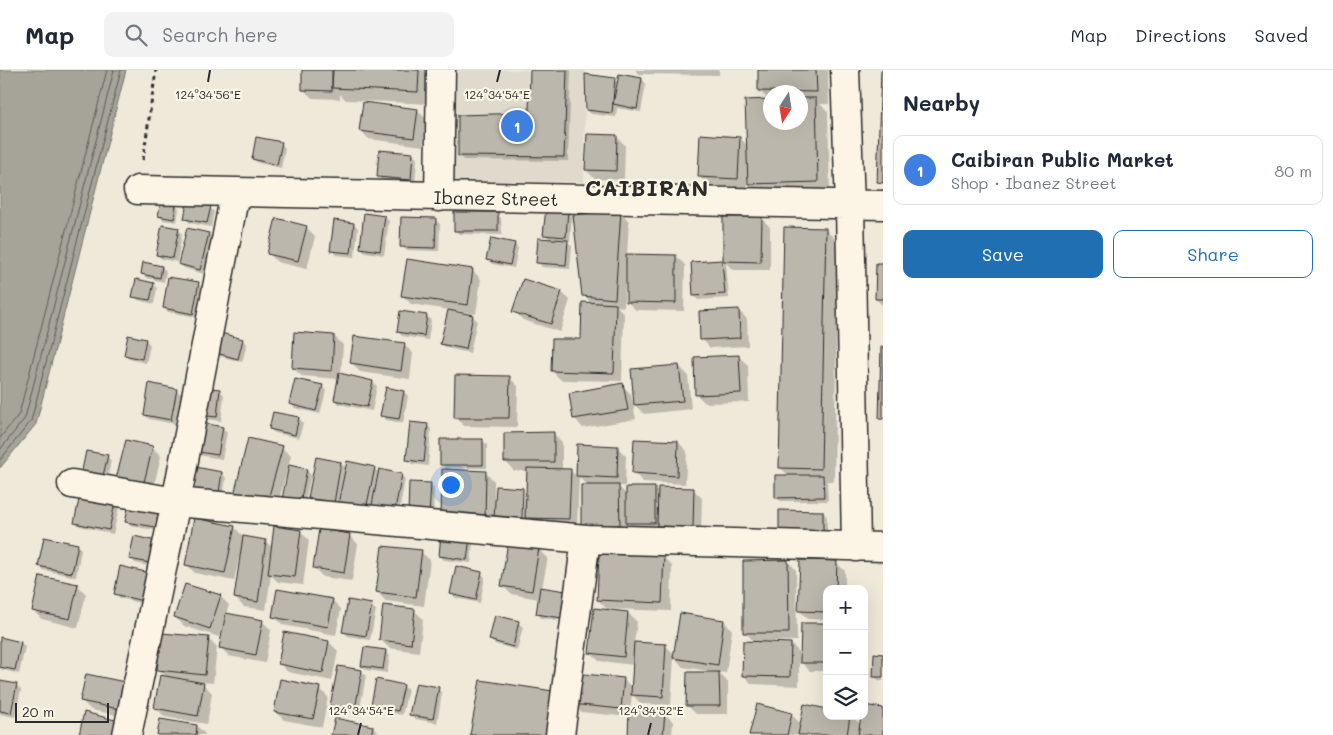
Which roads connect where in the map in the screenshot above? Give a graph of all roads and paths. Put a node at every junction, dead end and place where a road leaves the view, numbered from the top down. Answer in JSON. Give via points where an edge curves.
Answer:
{"nodes":[{"id":1,"x":156,"y":70,"type":"edge"},
{"id":2,"x":441,"y":70,"type":"edge"},
{"id":3,"x":845,"y":70,"type":"edge"},
{"id":4,"x":138,"y":190,"type":"joint"},
{"id":5,"x":235,"y":192,"type":"junction"},
{"id":6,"x":439,"y":197,"type":"junction"},
{"id":7,"x":883,"y":205,"type":"edge"},
{"id":8,"x":850,"y":206,"type":"junction"},
{"id":9,"x":72,"y":484,"type":"dead end"},
{"id":10,"x":176,"y":502,"type":"junction"},
{"id":11,"x":586,"y":539,"type":"junction"},
{"id":12,"x":856,"y":546,"type":"junction"},
{"id":13,"x":883,"y":547,"type":"edge"},
{"id":14,"x":128,"y":735,"type":"edge"},
{"id":15,"x":560,"y":735,"type":"edge"}],
"edges":[{"from":1,"to":4,"type":"path"},
{"from":2,"to":6,"type":"street"},
{"from":3,"to":8,"type":"street"},
{"from":4,"to":5,"type":"street","name":"Ibanez Street"},
{"from":5,"to":6,"type":"street","name":"Ibanez Street"},
{"from":5,"to":10,"type":"street"},
{"from":6,"to":8,"type":"street","name":"Ibanez Street"},
{"from":7,"to":8,"type":"street","name":"Ibanez Street"},
{"from":8,"to":12,"type":"street"},
{"from":9,"to":10,"type":"street"},
{"from":10,"to":11,"type":"street"},
{"from":10,"to":14,"type":"street"},
{"from":11,"to":12,"type":"street"},
{"from":11,"to":15,"type":"street"},
{"from":12,"to":13,"type":"street"}]}
